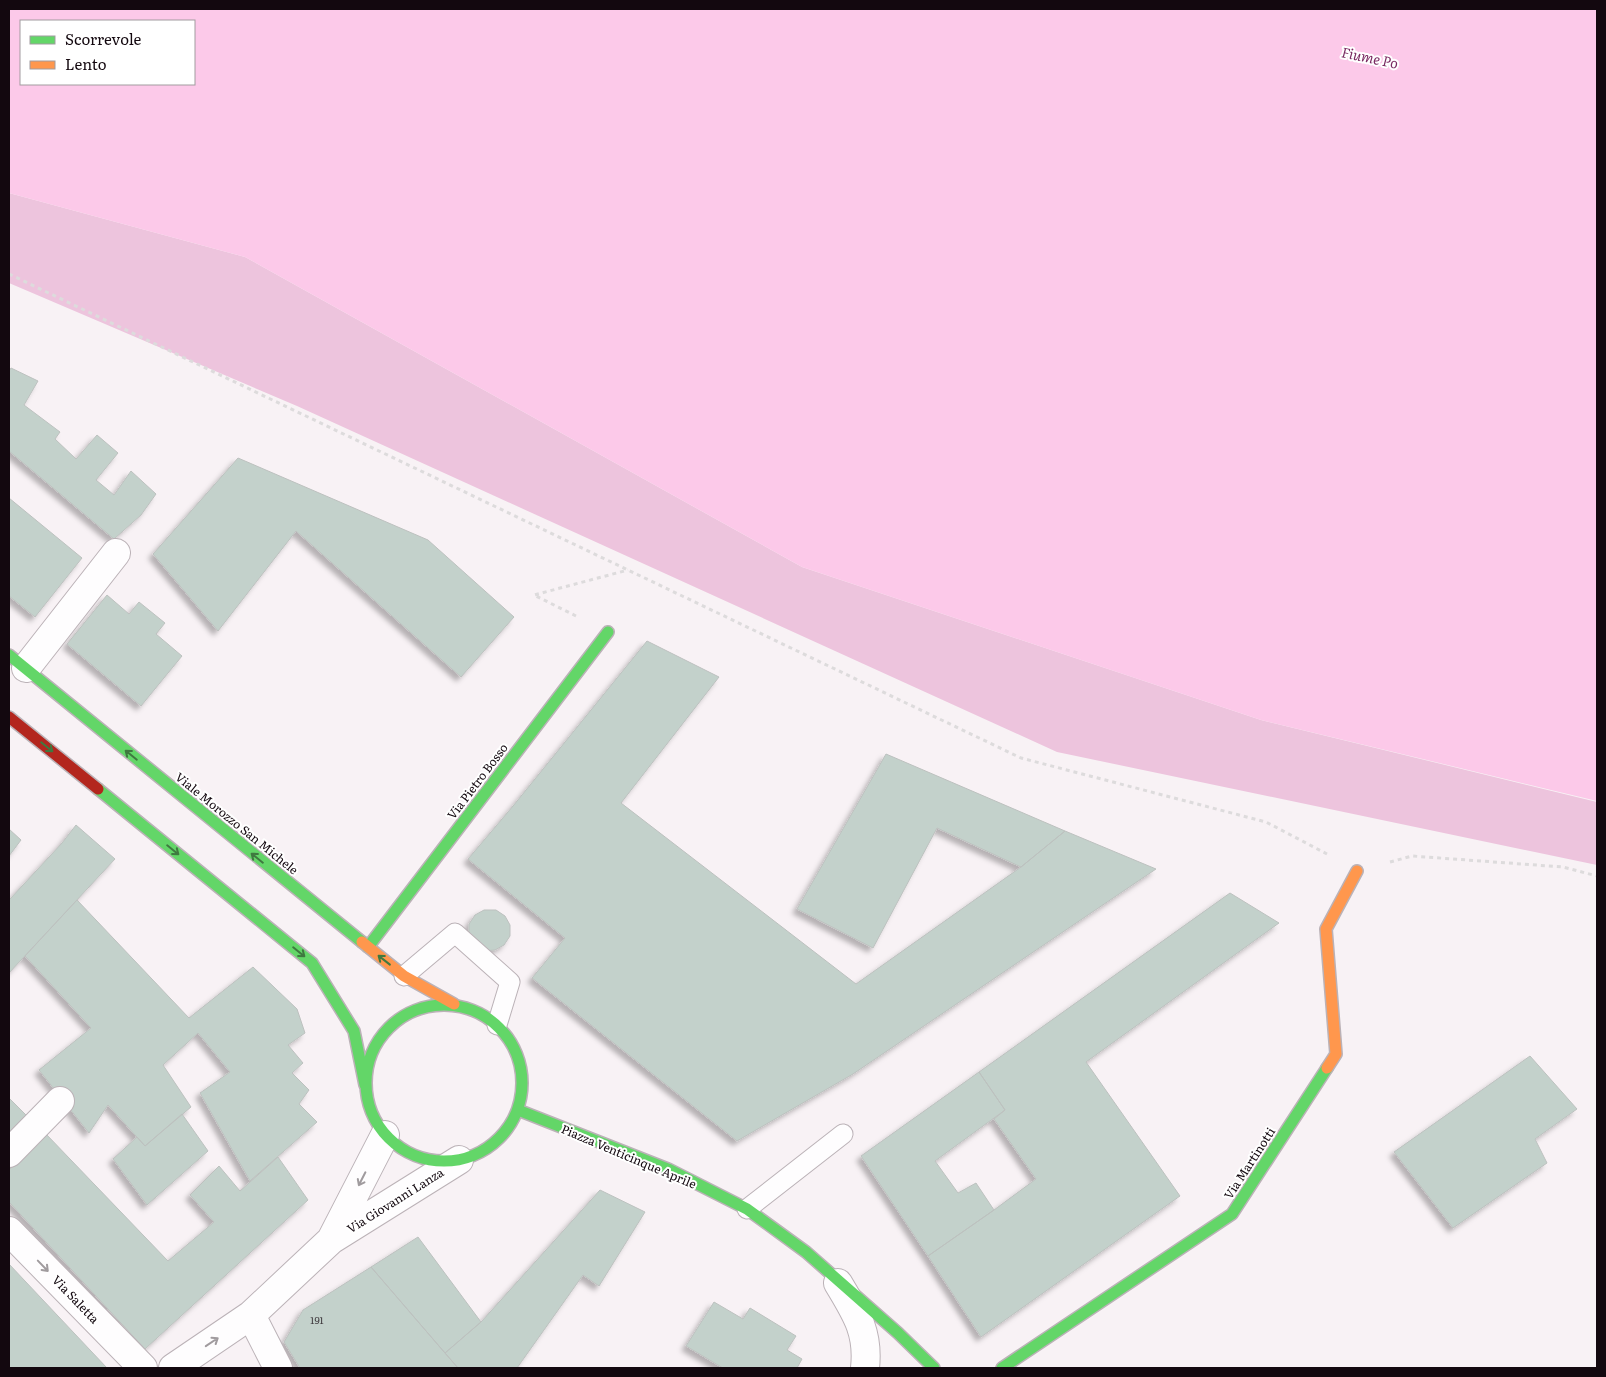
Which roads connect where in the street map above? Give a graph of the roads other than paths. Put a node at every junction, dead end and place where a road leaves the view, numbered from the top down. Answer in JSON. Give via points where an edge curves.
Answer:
{"nodes":[{"id":1,"x":116,"y":553,"type":"dead end"},
{"id":2,"x":608,"y":632,"type":"road end"},
{"id":3,"x":17,"y":661,"type":"edge"},
{"id":4,"x":9,"y":717,"type":"edge"},
{"id":5,"x":1358,"y":871,"type":"road end"},
{"id":6,"x":368,"y":947,"type":"junction"},
{"id":7,"x":404,"y":976,"type":"junction"},
{"id":8,"x":454,"y":1004,"type":"junction"},
{"id":9,"x":497,"y":1025,"type":"junction"},
{"id":10,"x":365,"y":1085,"type":"junction"},
{"id":11,"x":60,"y":1101,"type":"dead end"},
{"id":12,"x":518,"y":1110,"type":"junction"},
{"id":13,"x":844,"y":1134,"type":"dead end"},
{"id":14,"x":384,"y":1135,"type":"junction"},
{"id":15,"x":9,"y":1153,"type":"edge"},
{"id":16,"x":459,"y":1160,"type":"junction"},
{"id":17,"x":748,"y":1209,"type":"junction"},
{"id":18,"x":9,"y":1231,"type":"edge"},
{"id":19,"x":331,"y":1240,"type":"junction"},
{"id":20,"x":834,"y":1278,"type":"junction"},
{"id":21,"x":251,"y":1315,"type":"junction"},
{"id":22,"x":143,"y":1368,"type":"edge"},
{"id":23,"x":173,"y":1368,"type":"edge"},
{"id":24,"x":278,"y":1368,"type":"edge"},
{"id":25,"x":865,"y":1368,"type":"edge"},
{"id":26,"x":934,"y":1368,"type":"edge"},
{"id":27,"x":1002,"y":1368,"type":"edge"}],
"edges":[{"from":1,"to":3,"type":"street"},
{"from":2,"to":6,"type":"main road","name":"Via Pietro Bosso"},
{"from":6,"to":3,"type":"main road","name":"Viale Morozzo San Michele","one_way":true},
{"from":4,"to":10,"type":"main road","one_way":true,"via":[[312,963],[354,1031]]},
{"from":5,"to":27,"type":"main road","name":"Via Martinotti","via":[[1326,929],[1336,1054],[1232,1214]]},
{"from":7,"to":6,"type":"main road","name":"Viale Morozzo San Michele","one_way":true},
{"from":7,"to":8,"type":"main road","name":"Viale Morozzo San Michele"},
{"from":7,"to":9,"type":"lane","via":[[455,933],[510,982]]},
{"from":8,"to":9,"type":"main road","via":[[477,1012]]},
{"from":8,"to":10,"type":"main road","via":[[427,1005],[401,1016],[381,1034],[369,1058]]},
{"from":9,"to":12,"type":"main road","via":[[512,1043],[520,1064],[522,1087]]},
{"from":10,"to":14,"type":"main road","via":[[370,1112]]},
{"from":11,"to":15,"type":"street"},
{"from":12,"to":16,"type":"main road","via":[[505,1133],[484,1150]]},
{"from":12,"to":17,"type":"main road","name":"Piazza Venticinque Aprile","via":[[668,1170]]},
{"from":13,"to":17,"type":"lane"},
{"from":14,"to":16,"type":"main road","via":[[406,1152],[431,1161]]},
{"from":14,"to":19,"type":"street","name":"Via Giovanni Lanza","one_way":true},
{"from":16,"to":19,"type":"street","name":"Via Giovanni Lanza"},
{"from":17,"to":20,"type":"main road","name":"Piazza Venticinque Aprile","via":[[806,1252]]},
{"from":18,"to":22,"type":"street","name":"Via Saletta","one_way":true},
{"from":19,"to":21,"type":"street","name":"Via Giovanni Lanza"},
{"from":20,"to":25,"type":"street","name":"Piazza Venticinque Aprile","via":[[857,1315],[867,1350]]},
{"from":20,"to":26,"type":"main road","name":"Piazza Venticinque Aprile"},
{"from":23,"to":21,"type":"street","name":"Via Giovanni Lanza","one_way":true},
{"from":21,"to":24,"type":"street"}]}
